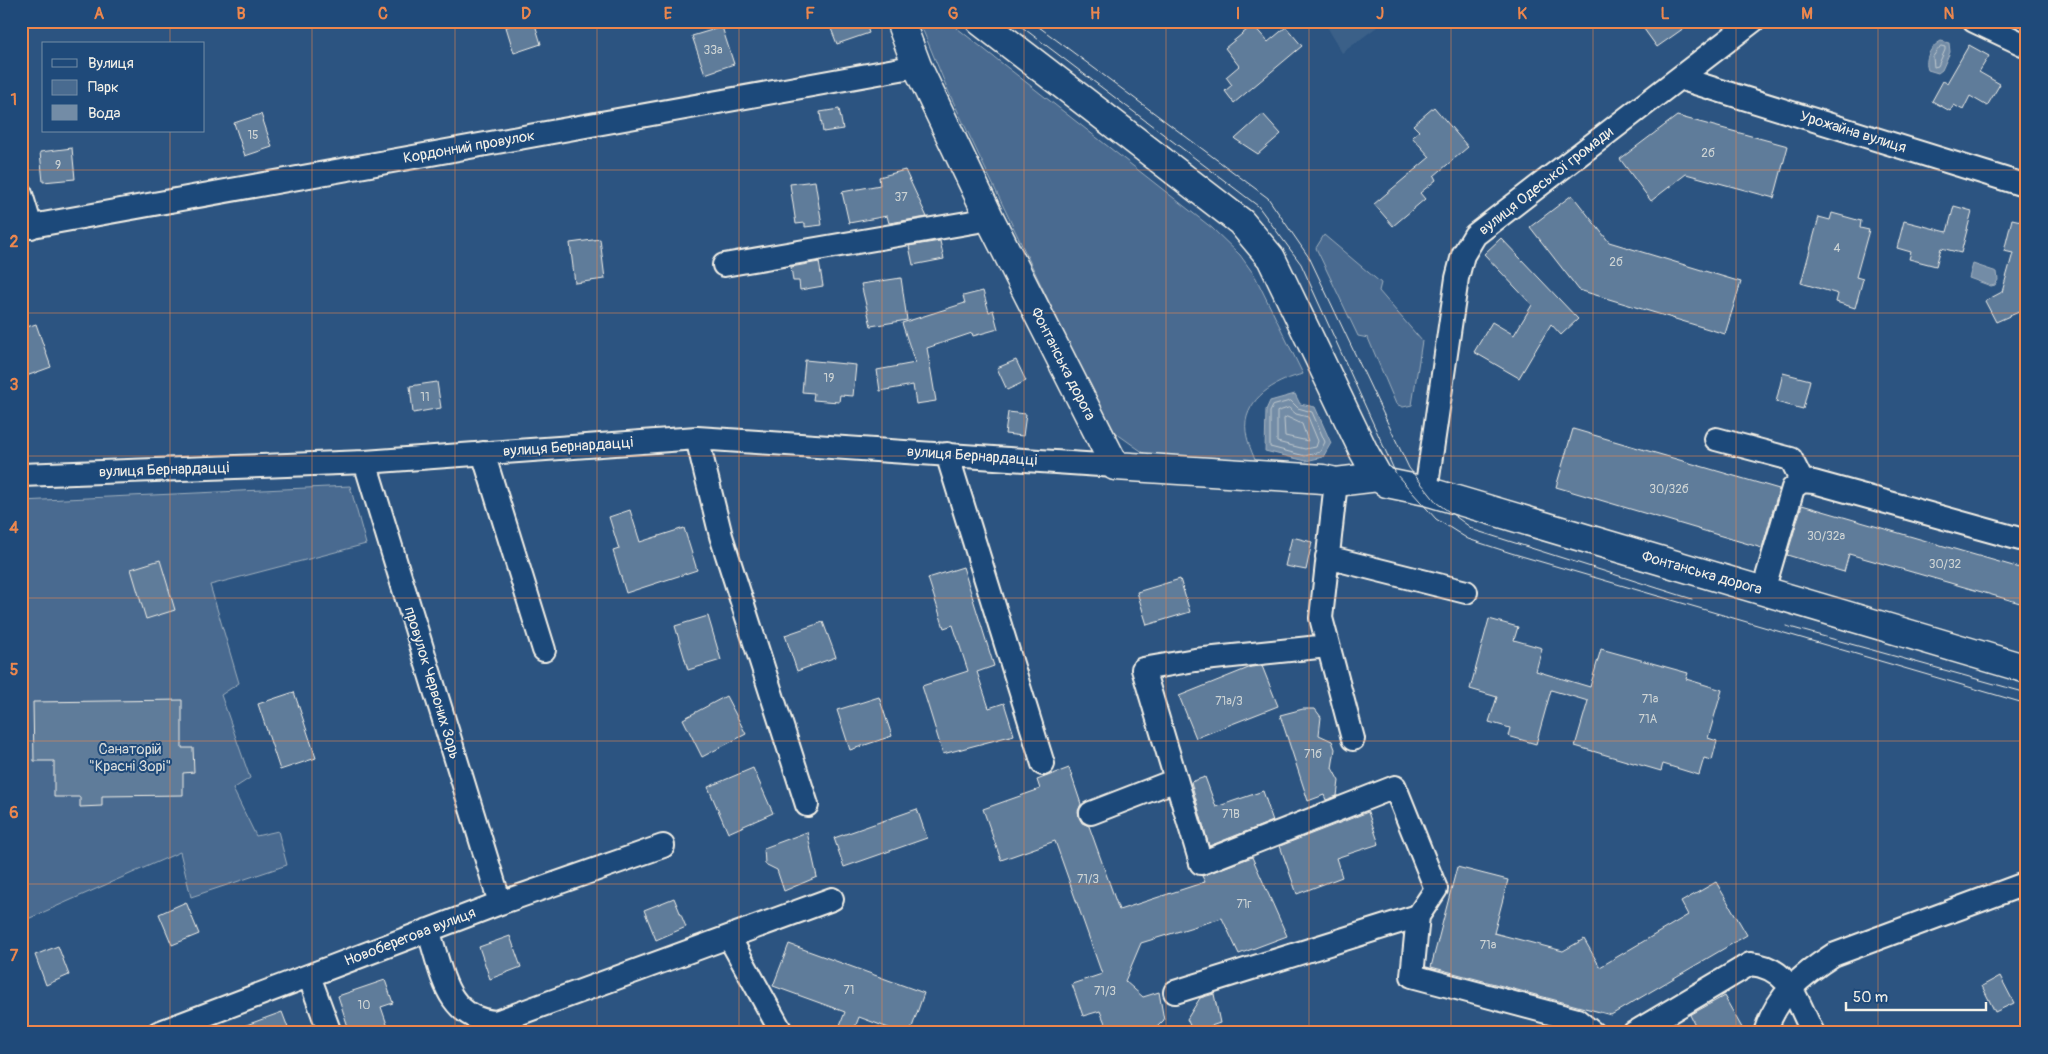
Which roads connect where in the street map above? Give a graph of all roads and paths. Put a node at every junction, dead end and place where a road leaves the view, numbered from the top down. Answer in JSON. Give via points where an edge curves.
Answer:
{"nodes":[{"id":1,"x":900,"y":21,"type":"edge"},
{"id":2,"x":980,"y":21,"type":"edge"},
{"id":3,"x":1753,"y":21,"type":"edge"},
{"id":4,"x":1974,"y":21,"type":"edge"},
{"id":5,"x":2027,"y":46,"type":"edge"},
{"id":6,"x":917,"y":66,"type":"junction"},
{"id":7,"x":1679,"y":78,"type":"junction"},
{"id":8,"x":2027,"y":186,"type":"edge"},
{"id":9,"x":21,"y":194,"type":"edge"},
{"id":10,"x":990,"y":219,"type":"junction"},
{"id":11,"x":26,"y":228,"type":"edge"},
{"id":12,"x":724,"y":265,"type":"dead end"},
{"id":13,"x":697,"y":438,"type":"junction"},
{"id":14,"x":1716,"y":439,"type":"dead end"},
{"id":15,"x":483,"y":453,"type":"junction"},
{"id":16,"x":947,"y":454,"type":"junction"},
{"id":17,"x":365,"y":462,"type":"junction"},
{"id":18,"x":1114,"y":466,"type":"junction"},
{"id":19,"x":21,"y":475,"type":"edge"},
{"id":20,"x":1378,"y":477,"type":"junction"},
{"id":21,"x":1802,"y":481,"type":"junction"},
{"id":22,"x":1336,"y":482,"type":"junction"},
{"id":23,"x":1426,"y":491,"type":"junction"},
{"id":24,"x":2027,"y":541,"type":"edge"},
{"id":25,"x":1327,"y":557,"type":"junction"},
{"id":26,"x":1763,"y":590,"type":"junction"},
{"id":27,"x":1466,"y":592,"type":"dead end"},
{"id":28,"x":1328,"y":646,"type":"junction"},
{"id":29,"x":544,"y":650,"type":"dead end"},
{"id":30,"x":2027,"y":669,"type":"edge"},
{"id":31,"x":1353,"y":740,"type":"dead end"},
{"id":32,"x":1042,"y":764,"type":"dead end"},
{"id":33,"x":1176,"y":780,"type":"junction"},
{"id":34,"x":807,"y":805,"type":"dead end"},
{"id":35,"x":1091,"y":813,"type":"dead end"},
{"id":36,"x":663,"y":846,"type":"dead end"},
{"id":37,"x":2027,"y":883,"type":"edge"},
{"id":38,"x":832,"y":900,"type":"dead end"},
{"id":39,"x":500,"y":903,"type":"junction"},
{"id":40,"x":1418,"y":916,"type":"junction"},
{"id":41,"x":428,"y":930,"type":"junction"},
{"id":42,"x":728,"y":937,"type":"junction"},
{"id":43,"x":310,"y":976,"type":"junction"},
{"id":44,"x":1790,"y":988,"type":"junction"},
{"id":45,"x":1175,"y":992,"type":"dead end"},
{"id":46,"x":158,"y":1033,"type":"edge"},
{"id":47,"x":330,"y":1033,"type":"edge"},
{"id":48,"x":782,"y":1033,"type":"edge"},
{"id":49,"x":1593,"y":1033,"type":"edge"},
{"id":50,"x":1634,"y":1033,"type":"edge"},
{"id":51,"x":1766,"y":1033,"type":"edge"},
{"id":52,"x":1813,"y":1033,"type":"edge"}],
"edges":[{"from":1,"to":6,"type":"main road","name":"Фонтанська дорога"},
{"from":2,"to":20,"type":"main road","via":[[1241,222],[1271,258]]},
{"from":3,"to":7,"type":"street","name":"вулиця Одеської громади"},
{"from":4,"to":5,"type":"street"},
{"from":6,"to":10,"type":"main road","name":"Фонтанська дорога"},
{"from":6,"to":11,"type":"street","name":"Кордонний провулок"},
{"from":7,"to":8,"type":"street","name":"Урожайна вулиця"},
{"from":7,"to":23,"type":"street","name":"вулиця Одеської громади","via":[[1475,235],[1467,248],[1457,278]]},
{"from":9,"to":11,"type":"street"},
{"from":10,"to":12,"type":"street"},
{"from":10,"to":18,"type":"main road","name":"Фонтанська дорога"},
{"from":13,"to":15,"type":"street","name":"вулиця Бернардацці"},
{"from":13,"to":16,"type":"street","name":"вулиця Бернардацці"},
{"from":13,"to":34,"type":"street","via":[[721,536]]},
{"from":14,"to":21,"type":"street","via":[[1791,459]]},
{"from":15,"to":17,"type":"street","name":"вулиця Бернардацці"},
{"from":15,"to":29,"type":"street"},
{"from":16,"to":18,"type":"street","name":"вулиця Бернардацці"},
{"from":16,"to":32,"type":"street"},
{"from":17,"to":19,"type":"street","name":"вулиця Бернардацці"},
{"from":17,"to":39,"type":"street","name":"провулок Червоних Зорь"},
{"from":18,"to":22,"type":"main road","name":"Фонтанська дорога"},
{"from":20,"to":22,"type":"main road","name":"Фонтанська дорога"},
{"from":20,"to":23,"type":"main road","name":"Фонтанська дорога","via":[[1387,483]]},
{"from":21,"to":24,"type":"street"},
{"from":21,"to":26,"type":"street","via":[[1793,488]]},
{"from":22,"to":25,"type":"street"},
{"from":23,"to":26,"type":"main road","name":"Фонтанська дорога"},
{"from":25,"to":27,"type":"street"},
{"from":25,"to":28,"type":"street","via":[[1321,618]]},
{"from":26,"to":30,"type":"main road","name":"Фонтанська дорога"},
{"from":28,"to":31,"type":"street"},
{"from":28,"to":33,"type":"street","via":[[1143,668]]},
{"from":33,"to":35,"type":"street"},
{"from":33,"to":40,"type":"street","via":[[1201,864],[1395,787],[1436,889]]},
{"from":36,"to":39,"type":"street","name":"Новоберегова вулиця"},
{"from":37,"to":44,"type":"street","via":[[1833,955]]},
{"from":38,"to":42,"type":"street"},
{"from":39,"to":41,"type":"street","name":"Новоберегова вулиця"},
{"from":40,"to":45,"type":"street"},
{"from":40,"to":49,"type":"street","via":[[1412,976],[1577,1020]]},
{"from":41,"to":42,"type":"street","via":[[459,1009],[476,1019],[496,1022]]},
{"from":41,"to":43,"type":"street","name":"Новоберегова вулиця"},
{"from":42,"to":48,"type":"street"},
{"from":43,"to":46,"type":"street","name":"Новоберегова вулиця"},
{"from":43,"to":47,"type":"street"},
{"from":44,"to":50,"type":"street","via":[[1776,971],[1750,964]]},
{"from":44,"to":51,"type":"street","via":[[1774,1012]]},
{"from":44,"to":52,"type":"street"}]}
